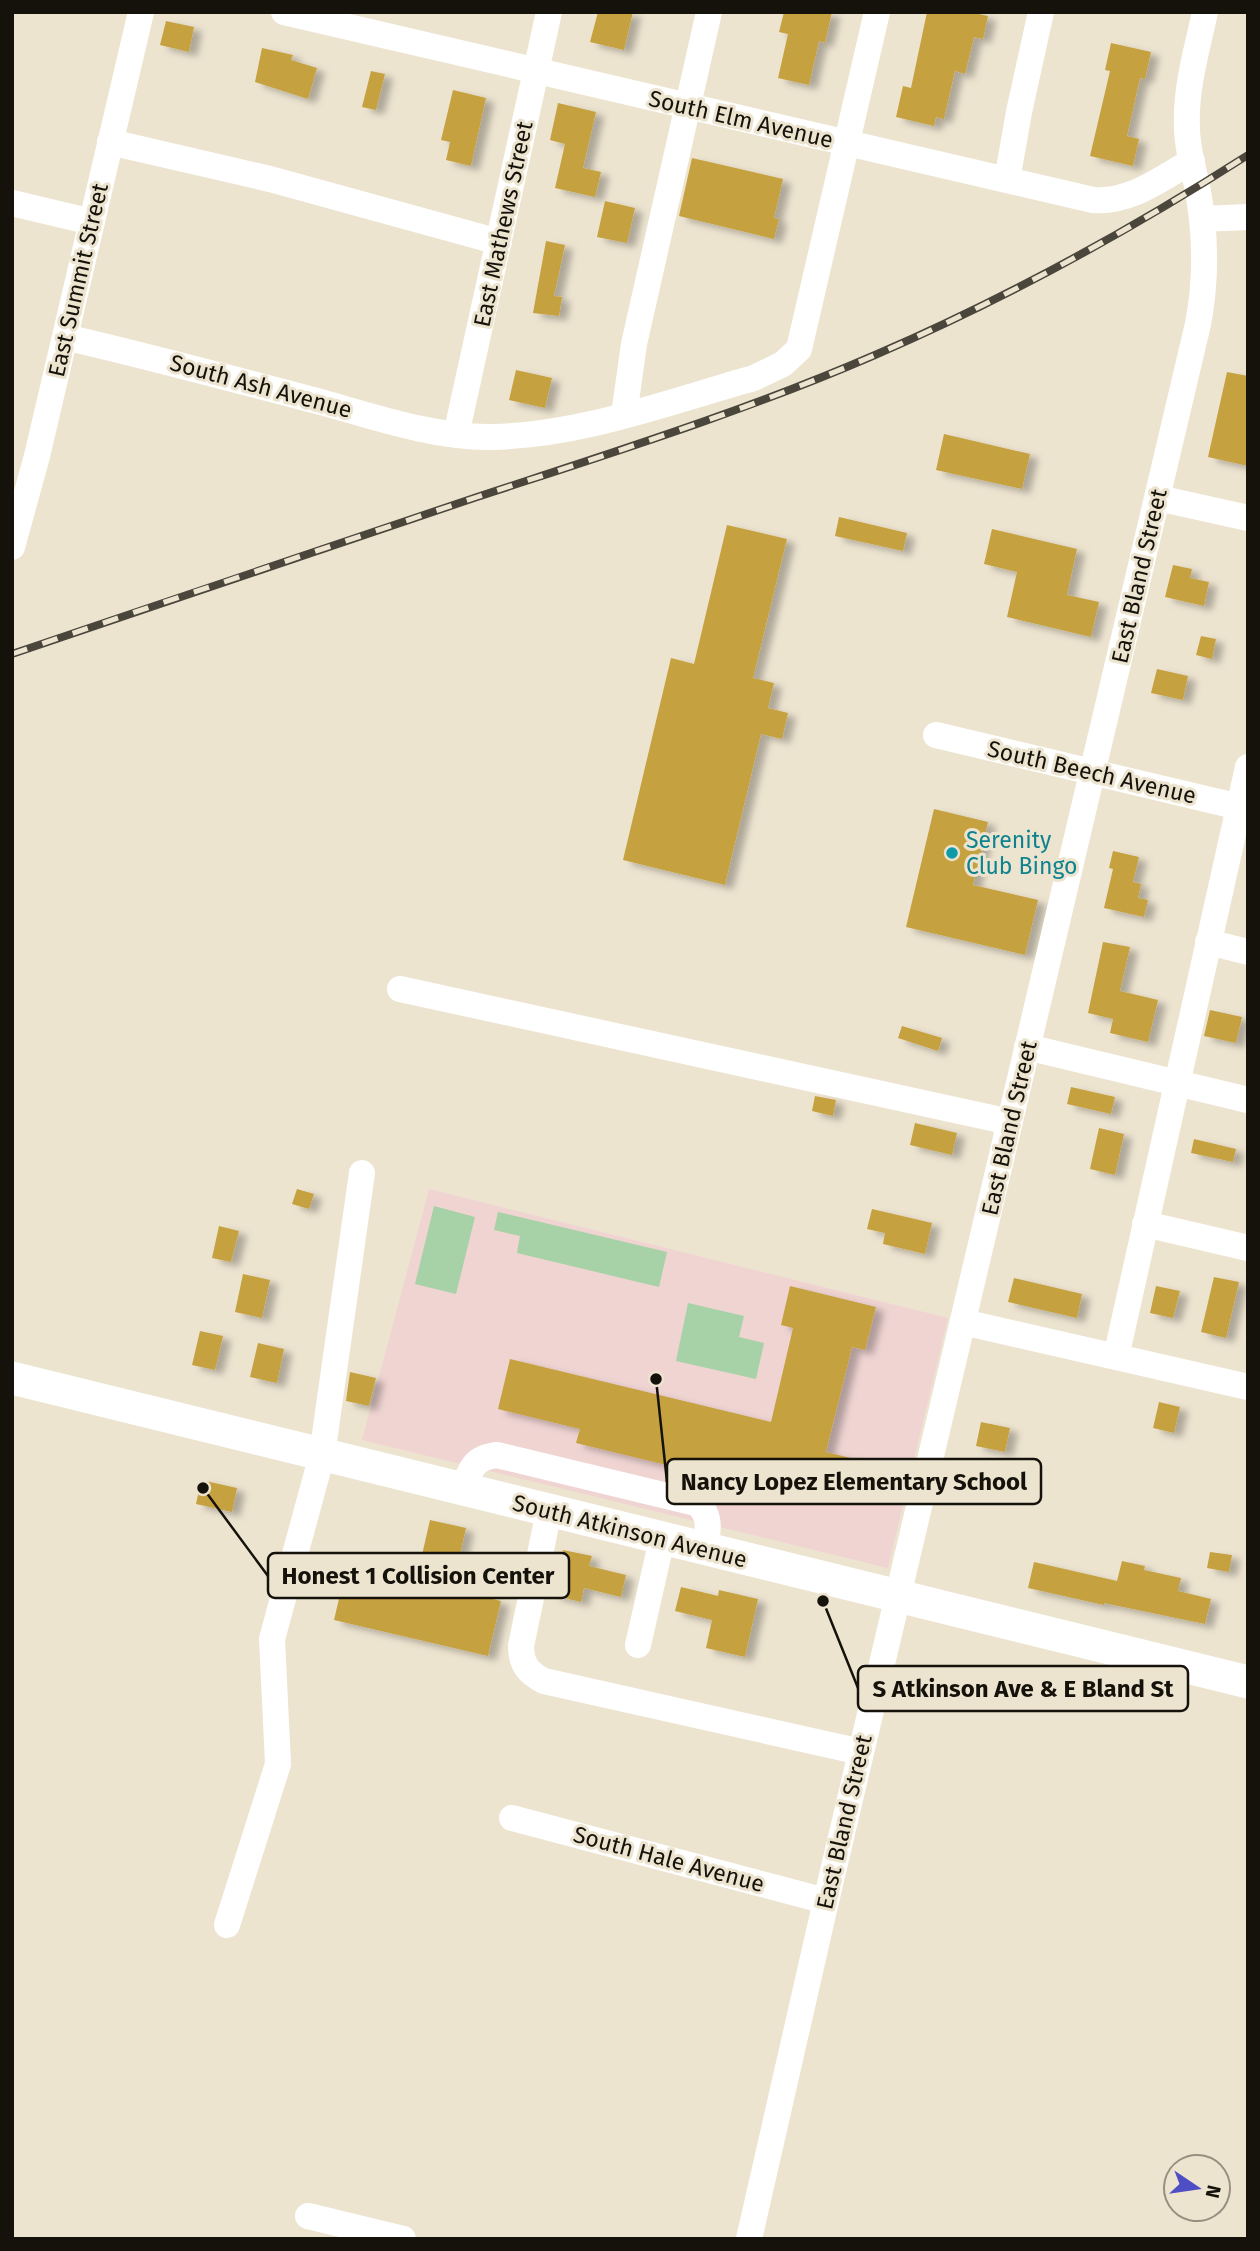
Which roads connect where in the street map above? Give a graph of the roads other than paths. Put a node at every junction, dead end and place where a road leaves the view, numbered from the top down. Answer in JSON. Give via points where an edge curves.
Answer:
{"nodes":[{"id":1,"x":141,"y":12,"type":"edge"},
{"id":2,"x":284,"y":12,"type":"edge"},
{"id":3,"x":549,"y":12,"type":"edge"},
{"id":4,"x":709,"y":12,"type":"edge"},
{"id":5,"x":877,"y":12,"type":"edge"},
{"id":6,"x":1041,"y":12,"type":"edge"},
{"id":7,"x":1205,"y":12,"type":"edge"},
{"id":8,"x":536,"y":72,"type":"junction"},
{"id":9,"x":687,"y":107,"type":"junction"},
{"id":10,"x":110,"y":142,"type":"junction"},
{"id":11,"x":847,"y":143,"type":"junction"},
{"id":12,"x":1192,"y":161,"type":"junction"},
{"id":13,"x":1007,"y":180,"type":"junction"},
{"id":14,"x":12,"y":203,"type":"edge"},
{"id":15,"x":1248,"y":217,"type":"edge"},
{"id":16,"x":1202,"y":219,"type":"junction"},
{"id":17,"x":92,"y":222,"type":"junction"},
{"id":18,"x":499,"y":242,"type":"junction"},
{"id":19,"x":65,"y":337,"type":"junction"},
{"id":20,"x":624,"y":415,"type":"junction"},
{"id":21,"x":456,"y":435,"type":"junction"},
{"id":22,"x":25,"y":458,"type":"edge"},
{"id":23,"x":1158,"y":498,"type":"junction"},
{"id":24,"x":1248,"y":519,"type":"edge"},
{"id":25,"x":12,"y":547,"type":"edge"},
{"id":26,"x":936,"y":735,"type":"dead end"},
{"id":27,"x":1248,"y":767,"type":"edge"},
{"id":28,"x":1093,"y":773,"type":"junction"},
{"id":29,"x":1243,"y":808,"type":"edge"},
{"id":30,"x":1208,"y":942,"type":"junction"},
{"id":31,"x":1248,"y":952,"type":"edge"},
{"id":32,"x":400,"y":989,"type":"dead end"},
{"id":33,"x":1027,"y":1047,"type":"junction"},
{"id":34,"x":1177,"y":1083,"type":"junction"},
{"id":35,"x":1248,"y":1100,"type":"edge"},
{"id":36,"x":1010,"y":1122,"type":"junction"},
{"id":37,"x":362,"y":1173,"type":"dead end"},
{"id":38,"x":1145,"y":1224,"type":"junction"},
{"id":39,"x":1248,"y":1248,"type":"edge"},
{"id":40,"x":963,"y":1322,"type":"junction"},
{"id":41,"x":1116,"y":1357,"type":"junction"},
{"id":42,"x":12,"y":1378,"type":"edge"},
{"id":43,"x":1248,"y":1387,"type":"edge"},
{"id":44,"x":322,"y":1455,"type":"junction"},
{"id":45,"x":464,"y":1490,"type":"junction"},
{"id":46,"x":549,"y":1511,"type":"junction"},
{"id":47,"x":662,"y":1539,"type":"junction"},
{"id":48,"x":705,"y":1549,"type":"junction"},
{"id":49,"x":897,"y":1597,"type":"junction"},
{"id":50,"x":638,"y":1645,"type":"dead end"},
{"id":51,"x":1248,"y":1682,"type":"edge"},
{"id":52,"x":861,"y":1752,"type":"junction"},
{"id":53,"x":512,"y":1818,"type":"dead end"},
{"id":54,"x":826,"y":1901,"type":"junction"},
{"id":55,"x":227,"y":1926,"type":"dead end"},
{"id":56,"x":308,"y":2216,"type":"dead end"},
{"id":57,"x":404,"y":2239,"type":"edge"},
{"id":58,"x":749,"y":2239,"type":"edge"}],
"edges":[{"from":1,"to":10,"type":"street","name":"East Summit Street"},
{"from":2,"to":8,"type":"street","name":"South Elm Avenue"},
{"from":3,"to":8,"type":"street","name":"East Mathews Street"},
{"from":4,"to":9,"type":"street"},
{"from":5,"to":11,"type":"street"},
{"from":6,"to":13,"type":"street"},
{"from":7,"to":12,"type":"street","name":"East Bland Street","via":[[1187,105]]},
{"from":8,"to":9,"type":"street","name":"South Elm Avenue"},
{"from":8,"to":18,"type":"street","name":"East Mathews Street"},
{"from":9,"to":11,"type":"street","name":"South Elm Avenue"},
{"from":9,"to":20,"type":"street","via":[[634,344]]},
{"from":10,"to":17,"type":"street","name":"East Summit Street"},
{"from":10,"to":18,"type":"street","via":[[270,179]]},
{"from":11,"to":13,"type":"street","name":"South Elm Avenue"},
{"from":11,"to":20,"type":"street","name":"South Ash Avenue","via":[[799,349],[783,364],[754,378]]},
{"from":12,"to":13,"type":"street","name":"South Elm Avenue","via":[[1118,200],[1093,200]]},
{"from":12,"to":16,"type":"street","name":"East Bland Street"},
{"from":14,"to":17,"type":"street"},
{"from":15,"to":16,"type":"street"},
{"from":16,"to":23,"type":"street","name":"East Bland Street","via":[[1203,299]]},
{"from":17,"to":19,"type":"street","name":"East Summit Street"},
{"from":18,"to":21,"type":"street","name":"East Mathews Street"},
{"from":19,"to":21,"type":"street","name":"South Ash Avenue"},
{"from":19,"to":22,"type":"street","name":"East Summit Street"},
{"from":20,"to":21,"type":"street","name":"South Ash Avenue","via":[[536,435]]},
{"from":22,"to":25,"type":"street","name":"East Summit Street"},
{"from":23,"to":24,"type":"street"},
{"from":23,"to":28,"type":"street","name":"East Bland Street"},
{"from":26,"to":28,"type":"street","name":"South Beech Avenue"},
{"from":27,"to":29,"type":"street"},
{"from":28,"to":29,"type":"street","name":"South Beech Avenue"},
{"from":28,"to":33,"type":"street","name":"East Bland Street"},
{"from":29,"to":30,"type":"street"},
{"from":30,"to":31,"type":"street"},
{"from":30,"to":34,"type":"street"},
{"from":32,"to":36,"type":"street"},
{"from":33,"to":34,"type":"street"},
{"from":33,"to":36,"type":"street","name":"East Bland Street"},
{"from":34,"to":35,"type":"street"},
{"from":34,"to":38,"type":"street"},
{"from":36,"to":40,"type":"street","name":"East Bland Street"},
{"from":37,"to":44,"type":"street"},
{"from":38,"to":39,"type":"street"},
{"from":38,"to":41,"type":"street"},
{"from":40,"to":41,"type":"street"},
{"from":40,"to":49,"type":"street","name":"East Bland Street"},
{"from":41,"to":43,"type":"street"},
{"from":42,"to":44,"type":"main road","name":"South Atkinson Avenue"},
{"from":44,"to":45,"type":"main road","name":"South Atkinson Avenue"},
{"from":44,"to":55,"type":"street","via":[[272,1639],[278,1764]]},
{"from":45,"to":46,"type":"main road","name":"South Atkinson Avenue"},
{"from":45,"to":48,"type":"street","via":[[478,1460],[498,1455],[696,1503],[706,1514]]},
{"from":46,"to":47,"type":"main road","name":"South Atkinson Avenue"},
{"from":46,"to":52,"type":"street","via":[[521,1646],[521,1660],[532,1675]]},
{"from":47,"to":48,"type":"main road","name":"South Atkinson Avenue"},
{"from":47,"to":50,"type":"street"},
{"from":48,"to":49,"type":"main road","name":"South Atkinson Avenue"},
{"from":49,"to":51,"type":"main road","name":"South Atkinson Avenue"},
{"from":49,"to":52,"type":"street","name":"East Bland Street"},
{"from":52,"to":54,"type":"street","name":"East Bland Street"},
{"from":53,"to":54,"type":"street","name":"South Hale Avenue"},
{"from":54,"to":58,"type":"street","name":"East Bland Street"},
{"from":56,"to":57,"type":"street"}]}
